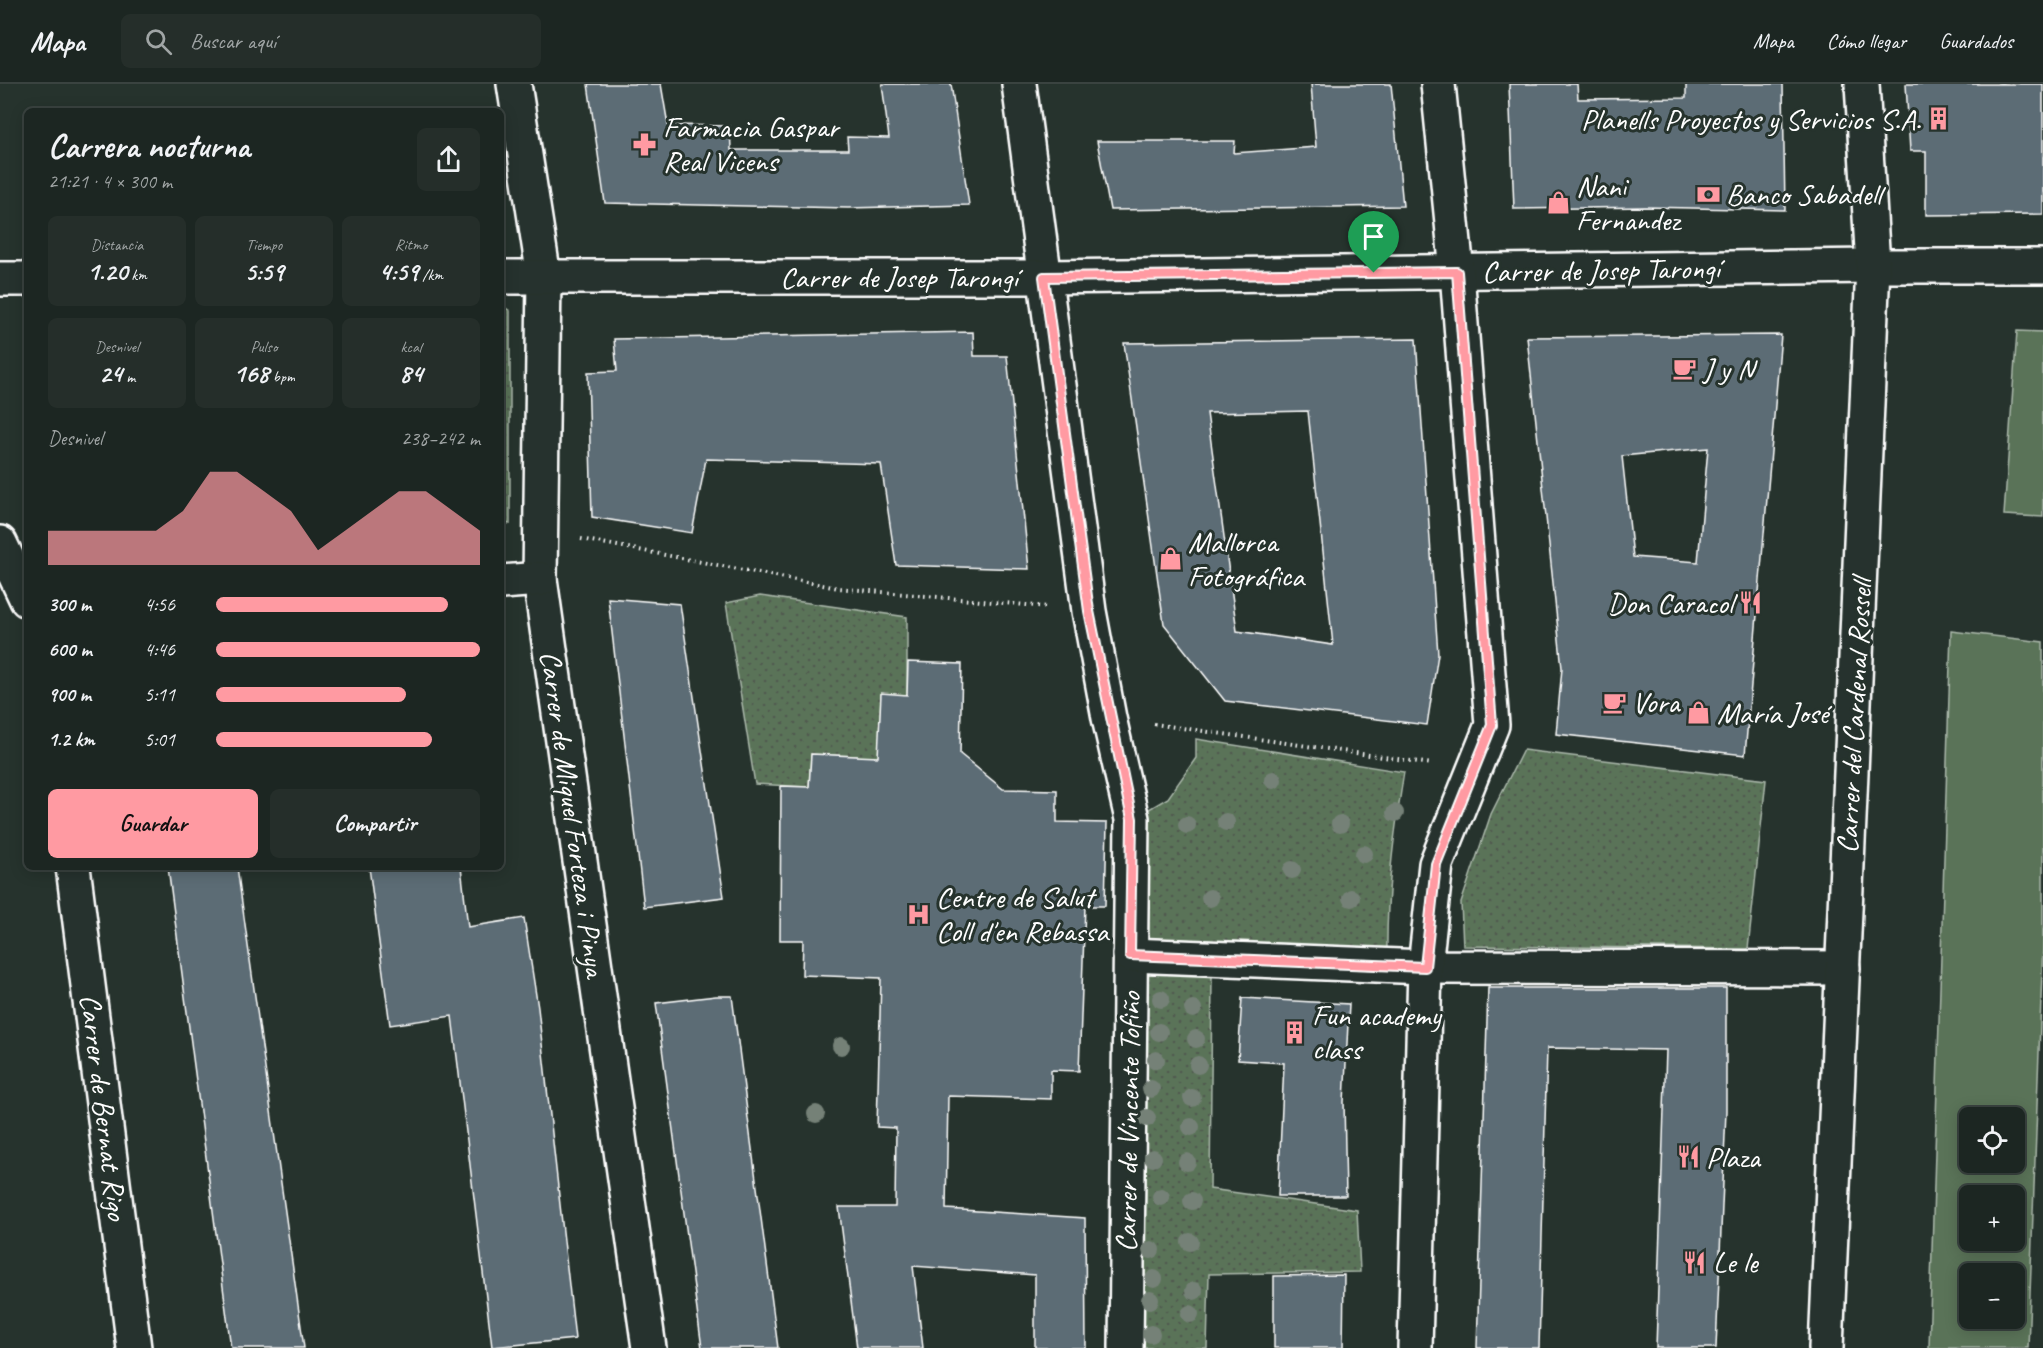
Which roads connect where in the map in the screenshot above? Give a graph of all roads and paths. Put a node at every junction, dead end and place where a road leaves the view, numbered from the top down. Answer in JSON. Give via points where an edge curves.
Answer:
{"nodes":[{"id":1,"x":514,"y":84,"type":"edge"},
{"id":2,"x":1019,"y":84,"type":"edge"},
{"id":3,"x":1438,"y":84,"type":"edge"},
{"id":4,"x":1862,"y":84,"type":"edge"},
{"id":5,"x":1873,"y":266,"type":"junction"},
{"id":6,"x":2043,"y":266,"type":"edge"},
{"id":7,"x":1457,"y":272,"type":"junction"},
{"id":8,"x":504,"y":277,"type":"edge"},
{"id":9,"x":544,"y":277,"type":"junction"},
{"id":10,"x":1044,"y":277,"type":"junction"},
{"id":11,"x":0,"y":279,"type":"edge"},
{"id":12,"x":24,"y":279,"type":"edge"},
{"id":13,"x":542,"y":531,"type":"junction"},
{"id":14,"x":0,"y":543,"type":"edge"},
{"id":15,"x":540,"y":579,"type":"junction"},
{"id":16,"x":504,"y":582,"type":"edge"},
{"id":17,"x":24,"y":594,"type":"edge"},
{"id":18,"x":1089,"y":611,"type":"junction"},
{"id":19,"x":1109,"y":718,"type":"junction"},
{"id":20,"x":1474,"y":770,"type":"junction"},
{"id":21,"x":73,"y":870,"type":"edge"},
{"id":22,"x":1130,"y":955,"type":"junction"},
{"id":23,"x":1425,"y":967,"type":"junction"},
{"id":24,"x":1843,"y":968,"type":"dead end"},
{"id":25,"x":134,"y":1348,"type":"edge"},
{"id":26,"x":648,"y":1348,"type":"edge"},
{"id":27,"x":1126,"y":1348,"type":"edge"},
{"id":28,"x":1415,"y":1348,"type":"edge"},
{"id":29,"x":1826,"y":1348,"type":"edge"}],
"edges":[{"from":1,"to":9,"type":"street","name":"Carrer de Miquel Forteza i Pinya"},
{"from":2,"to":10,"type":"street","name":"Carrer de Vincente Tofiño"},
{"from":3,"to":7,"type":"street"},
{"from":4,"to":5,"type":"street","name":"Carrer del Cardenal Rossell"},
{"from":5,"to":6,"type":"street","name":"Carrer de Josep Tarongí"},
{"from":5,"to":7,"type":"street","name":"Carrer de Josep Tarongí"},
{"from":5,"to":29,"type":"street","name":"Carrer del Cardenal Rossell"},
{"from":7,"to":10,"type":"street","name":"Carrer de Josep Tarongí"},
{"from":7,"to":20,"type":"street","via":[[1492,725]]},
{"from":8,"to":9,"type":"street","name":"Carrer de Josep Tarongí"},
{"from":9,"to":10,"type":"street","name":"Carrer de Josep Tarongí"},
{"from":9,"to":13,"type":"street","name":"Carrer de Miquel Forteza i Pinya"},
{"from":10,"to":18,"type":"street","name":"Carrer de Vincente Tofiño"},
{"from":11,"to":12,"type":"street"},
{"from":13,"to":15,"type":"street","name":"Carrer de Miquel Forteza i Pinya"},
{"from":13,"to":18,"type":"path","via":[[838,588]]},
{"from":14,"to":17,"type":"street"},
{"from":15,"to":16,"type":"street"},
{"from":15,"to":26,"type":"street","name":"Carrer de Miquel Forteza i Pinya"},
{"from":18,"to":19,"type":"street","name":"Carrer de Vincente Tofiño"},
{"from":19,"to":20,"type":"path"},
{"from":19,"to":22,"type":"street","name":"Carrer de Vincente Tofiño","via":[[1132,819]]},
{"from":20,"to":23,"type":"street","via":[[1436,864]]},
{"from":21,"to":25,"type":"street","name":"Carrer de Bernat Rigo"},
{"from":22,"to":23,"type":"street"},
{"from":22,"to":27,"type":"street","name":"Carrer de Vincente Tofiño"},
{"from":23,"to":24,"type":"street"},
{"from":23,"to":28,"type":"street"}]}
